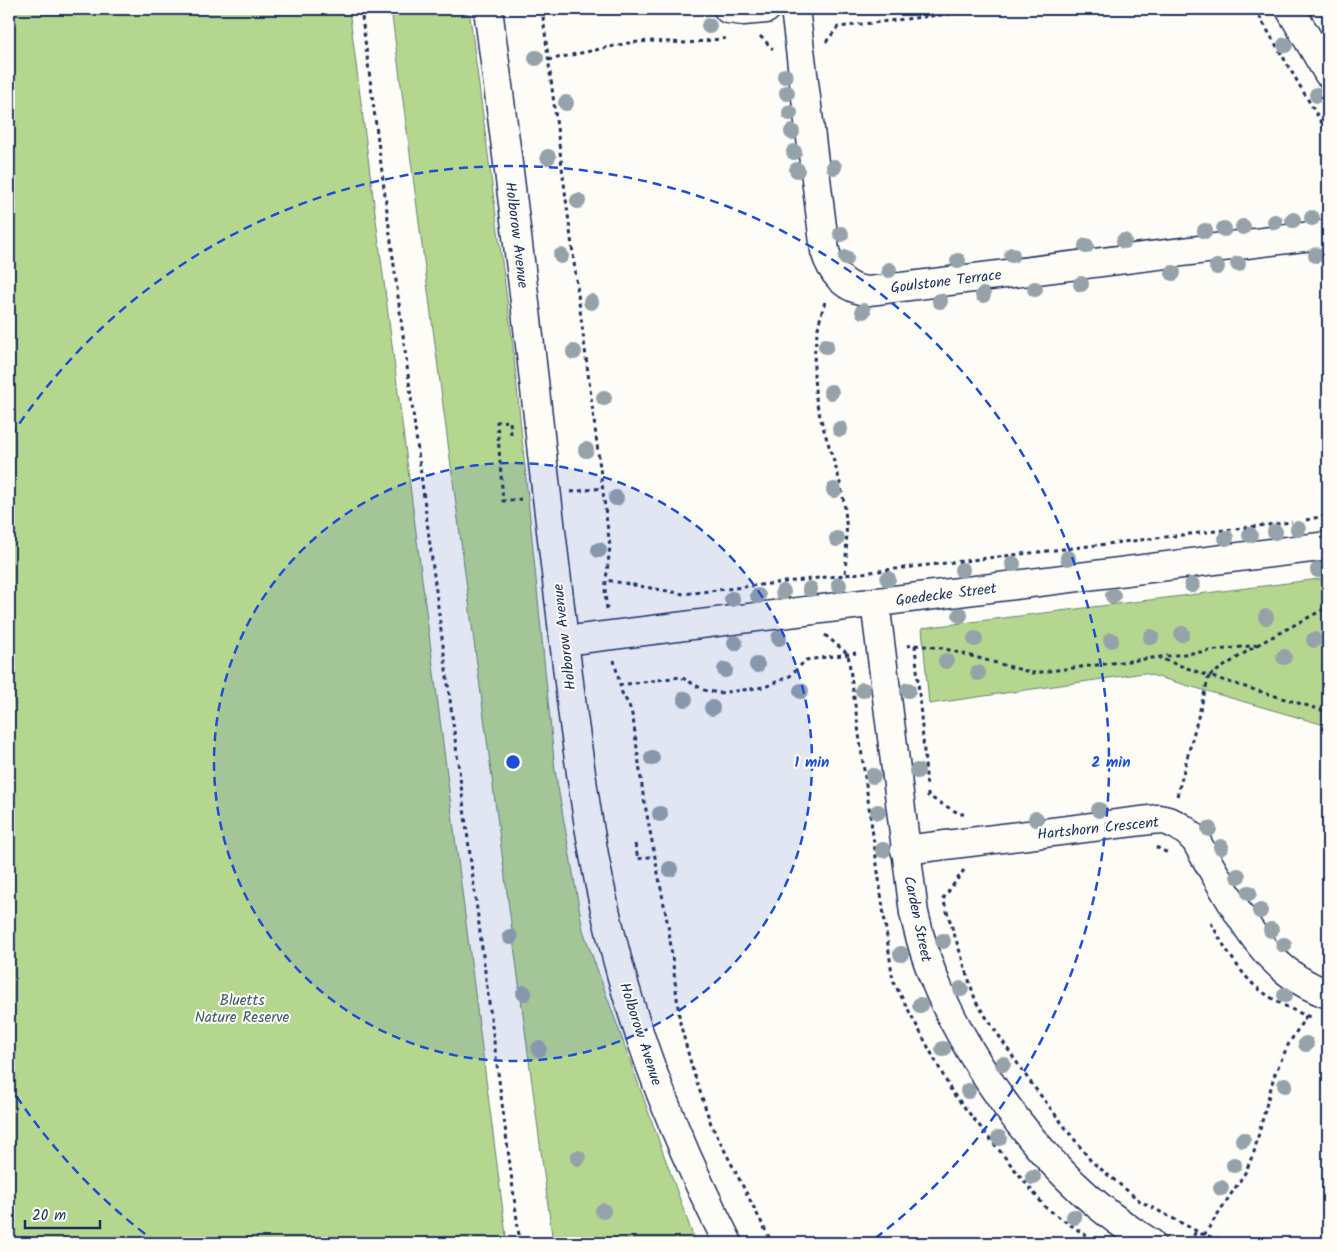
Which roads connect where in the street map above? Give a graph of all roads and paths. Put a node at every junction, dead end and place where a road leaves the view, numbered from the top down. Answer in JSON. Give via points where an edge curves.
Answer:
{"nodes":[{"id":1,"x":361,"y":9,"type":"edge"},
{"id":2,"x":488,"y":9,"type":"edge"},
{"id":3,"x":542,"y":9,"type":"edge"},
{"id":4,"x":728,"y":9,"type":"edge"},
{"id":5,"x":766,"y":9,"type":"edge"},
{"id":6,"x":795,"y":9,"type":"edge"},
{"id":7,"x":990,"y":9,"type":"edge"},
{"id":8,"x":1255,"y":9,"type":"edge"},
{"id":9,"x":1290,"y":9,"type":"edge"},
{"id":10,"x":757,"y":34,"type":"dead end"},
{"id":11,"x":731,"y":37,"type":"dead end"},
{"id":12,"x":828,"y":52,"type":"dead end"},
{"id":13,"x":774,"y":57,"type":"dead end"},
{"id":14,"x":548,"y":60,"type":"junction"},
{"id":15,"x":1328,"y":73,"type":"edge"},
{"id":16,"x":1328,"y":134,"type":"edge"},
{"id":17,"x":1328,"y":234,"type":"edge"},
{"id":18,"x":819,"y":296,"type":"dead end"},
{"id":19,"x":825,"y":302,"type":"junction"},
{"id":20,"x":829,"y":305,"type":"dead end"},
{"id":21,"x":1328,"y":515,"type":"edge"},
{"id":22,"x":1328,"y":546,"type":"edge"},
{"id":23,"x":845,"y":575,"type":"junction"},
{"id":24,"x":606,"y":580,"type":"junction"},
{"id":25,"x":874,"y":602,"type":"junction"},
{"id":26,"x":1328,"y":606,"type":"edge"},
{"id":27,"x":610,"y":635,"type":"junction"},
{"id":28,"x":825,"y":636,"type":"dead end"},
{"id":29,"x":564,"y":641,"type":"junction"},
{"id":30,"x":915,"y":645,"type":"dead end"},
{"id":31,"x":1257,"y":645,"type":"junction"},
{"id":32,"x":848,"y":654,"type":"dead end"},
{"id":33,"x":1159,"y":658,"type":"junction"},
{"id":34,"x":806,"y":660,"type":"dead end"},
{"id":35,"x":1209,"y":676,"type":"junction"},
{"id":36,"x":619,"y":685,"type":"junction"},
{"id":37,"x":1328,"y":712,"type":"edge"},
{"id":38,"x":1177,"y":796,"type":"dead end"},
{"id":39,"x":635,"y":844,"type":"dead end"},
{"id":40,"x":1148,"y":848,"type":"dead end"},
{"id":41,"x":905,"y":850,"type":"junction"},
{"id":42,"x":1169,"y":854,"type":"dead end"},
{"id":43,"x":654,"y":856,"type":"junction"},
{"id":44,"x":964,"y":870,"type":"dead end"},
{"id":45,"x":1210,"y":922,"type":"dead end"},
{"id":46,"x":1328,"y":992,"type":"edge"},
{"id":47,"x":1306,"y":1016,"type":"junction"},
{"id":48,"x":1321,"y":1021,"type":"dead end"},
{"id":49,"x":1196,"y":1231,"type":"junction"},
{"id":50,"x":1204,"y":1235,"type":"junction"},
{"id":51,"x":520,"y":1243,"type":"edge"},
{"id":52,"x":728,"y":1243,"type":"edge"},
{"id":53,"x":772,"y":1243,"type":"edge"},
{"id":54,"x":1151,"y":1243,"type":"edge"},
{"id":55,"x":1190,"y":1243,"type":"edge"},
{"id":56,"x":1234,"y":1243,"type":"edge"}],
"edges":[{"from":1,"to":51,"type":"path"},
{"from":2,"to":29,"type":"street","name":"Holborow Avenue","via":[[523,276]]},
{"from":3,"to":14,"type":"path"},
{"from":4,"to":5,"type":"street"},
{"from":6,"to":17,"type":"street","name":"Goulstone Terrace","via":[[825,251],[834,272],[850,286],[869,290]]},
{"from":7,"to":12,"type":"path","via":[[838,27],[826,42]]},
{"from":8,"to":16,"type":"path"},
{"from":9,"to":15,"type":"street"},
{"from":10,"to":13,"type":"path","via":[[773,48]]},
{"from":11,"to":14,"type":"path","via":[[688,43],[628,43]]},
{"from":14,"to":24,"type":"path","via":[[610,547]]},
{"from":18,"to":19,"type":"path"},
{"from":19,"to":20,"type":"path"},
{"from":19,"to":23,"type":"path","via":[[818,329],[814,370],[818,404],[843,493],[847,543]]},
{"from":21,"to":23,"type":"path"},
{"from":22,"to":25,"type":"street","name":"Goedecke Street"},
{"from":23,"to":24,"type":"path","via":[[684,594]]},
{"from":24,"to":27,"type":"path"},
{"from":25,"to":27,"type":"street","name":"Goedecke Street"},
{"from":25,"to":41,"type":"street","name":"Carden Street"},
{"from":26,"to":31,"type":"path"},
{"from":27,"to":29,"type":"street","name":"Goedecke Street"},
{"from":27,"to":36,"type":"path"},
{"from":28,"to":32,"type":"path"},
{"from":29,"to":52,"type":"street","name":"Holborow Avenue","via":[[588,824],[622,979],[661,1095]]},
{"from":30,"to":33,"type":"path","via":[[942,648],[1033,673]]},
{"from":31,"to":33,"type":"path"},
{"from":31,"to":35,"type":"path"},
{"from":33,"to":35,"type":"path"},
{"from":34,"to":36,"type":"path","via":[[790,676],[765,687],[719,694],[681,677]]},
{"from":35,"to":37,"type":"path"},
{"from":35,"to":38,"type":"path"},
{"from":36,"to":43,"type":"path","via":[[633,718]]},
{"from":39,"to":43,"type":"path","via":[[638,859]]},
{"from":40,"to":42,"type":"path","via":[[1155,846]]},
{"from":41,"to":46,"type":"street","name":"Hartshorn Crescent","via":[[1158,819],[1172,822],[1196,842],[1249,930],[1271,958],[1297,980]]},
{"from":41,"to":54,"type":"street","name":"Carden Street","via":[[914,913],[927,963],[948,1011],[991,1085],[1055,1167],[1104,1212]]},
{"from":43,"to":53,"type":"path","via":[[669,931],[680,1023],[693,1071],[712,1124]]},
{"from":44,"to":49,"type":"path","via":[[943,899],[976,1002],[1028,1080],[1091,1161],[1140,1201]]},
{"from":45,"to":47,"type":"path","via":[[1251,982],[1282,1005]]},
{"from":47,"to":48,"type":"path"},
{"from":47,"to":50,"type":"path","via":[[1274,1076],[1254,1152],[1245,1173]]},
{"from":49,"to":50,"type":"path"},
{"from":49,"to":55,"type":"path"},
{"from":50,"to":56,"type":"path"}]}
